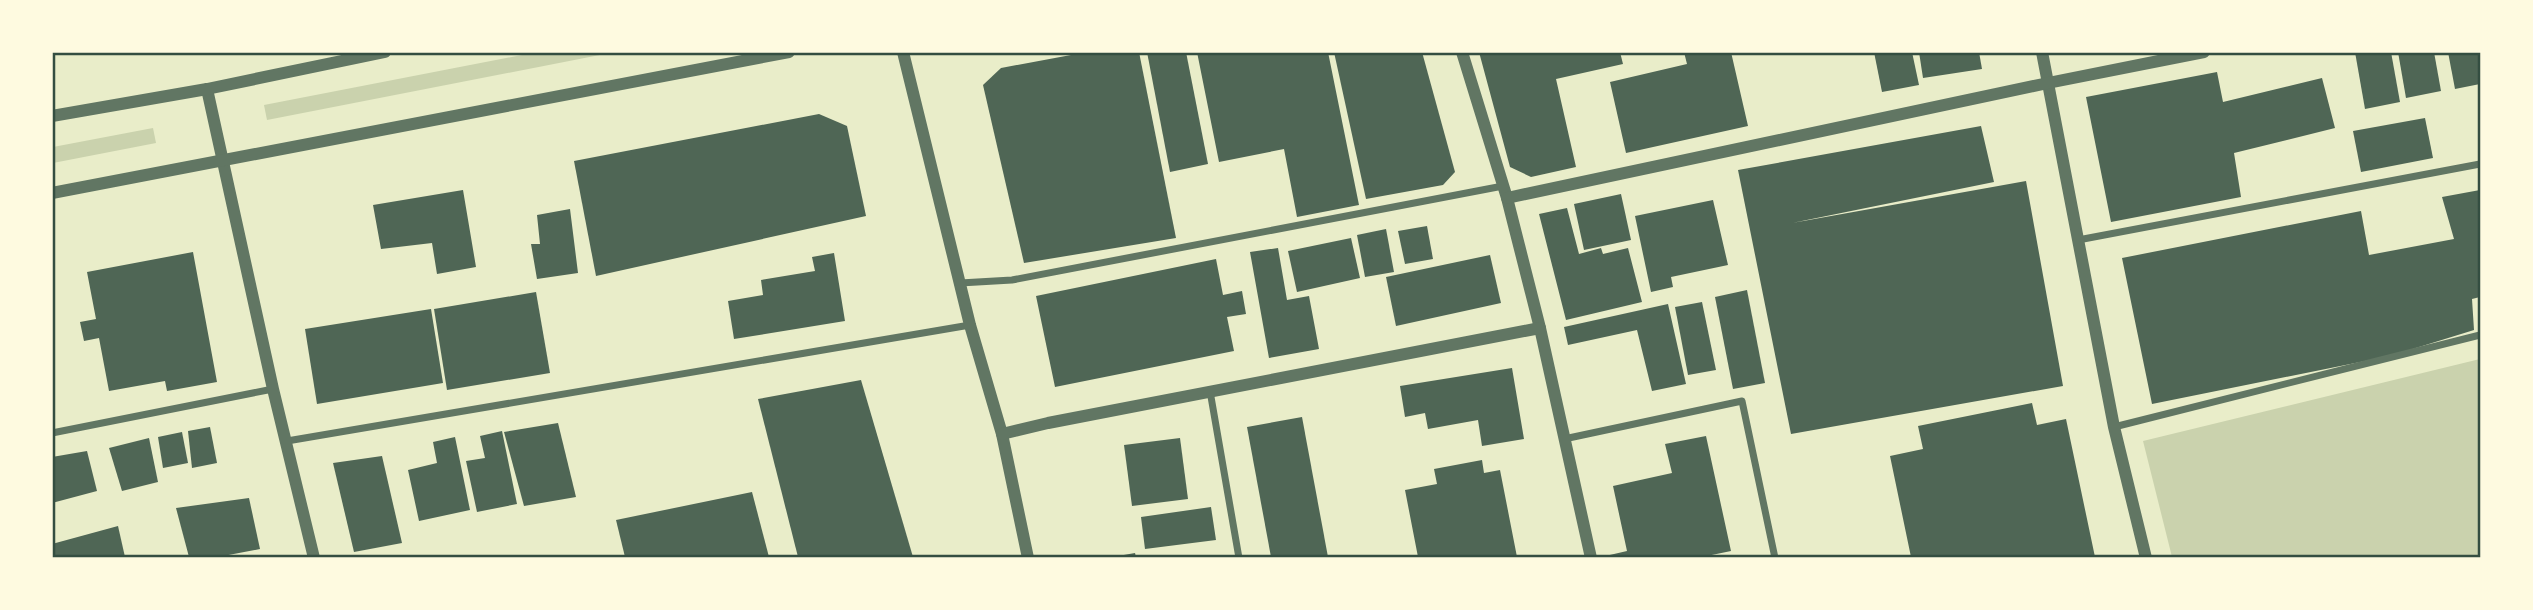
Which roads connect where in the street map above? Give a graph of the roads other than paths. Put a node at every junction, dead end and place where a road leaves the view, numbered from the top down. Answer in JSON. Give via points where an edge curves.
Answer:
{"nodes":[{"id":1,"x":385,"y":52,"type":"edge"},
{"id":2,"x":789,"y":52,"type":"edge"},
{"id":3,"x":903,"y":52,"type":"edge"},
{"id":4,"x":1462,"y":52,"type":"edge"},
{"id":5,"x":2042,"y":52,"type":"edge"},
{"id":6,"x":2204,"y":52,"type":"edge"},
{"id":7,"x":2048,"y":83,"type":"junction"},
{"id":8,"x":207,"y":89,"type":"junction"},
{"id":9,"x":52,"y":116,"type":"edge"},
{"id":10,"x":223,"y":159,"type":"junction"},
{"id":11,"x":2480,"y":164,"type":"edge"},
{"id":12,"x":52,"y":192,"type":"edge"},
{"id":13,"x":1505,"y":192,"type":"junction"},
{"id":14,"x":2078,"y":240,"type":"junction"},
{"id":15,"x":960,"y":283,"type":"junction"},
{"id":16,"x":970,"y":325,"type":"junction"},
{"id":17,"x":1540,"y":328,"type":"junction"},
{"id":18,"x":2480,"y":335,"type":"edge"},
{"id":19,"x":273,"y":389,"type":"junction"},
{"id":20,"x":1210,"y":391,"type":"junction"},
{"id":21,"x":2114,"y":427,"type":"junction"},
{"id":22,"x":52,"y":433,"type":"edge"},
{"id":23,"x":1002,"y":434,"type":"junction"},
{"id":24,"x":1563,"y":439,"type":"junction"},
{"id":25,"x":286,"y":440,"type":"junction"},
{"id":26,"x":314,"y":558,"type":"edge"},
{"id":27,"x":1028,"y":558,"type":"edge"},
{"id":28,"x":1239,"y":558,"type":"edge"},
{"id":29,"x":1591,"y":558,"type":"edge"},
{"id":30,"x":1775,"y":558,"type":"edge"},
{"id":31,"x":2146,"y":558,"type":"edge"}],
"edges":[{"from":1,"to":8,"type":"street"},
{"from":2,"to":10,"type":"street"},
{"from":3,"to":15,"type":"street"},
{"from":4,"to":13,"type":"street"},
{"from":5,"to":7,"type":"street"},
{"from":6,"to":7,"type":"street"},
{"from":7,"to":13,"type":"street"},
{"from":7,"to":14,"type":"street"},
{"from":8,"to":9,"type":"street"},
{"from":8,"to":10,"type":"street"},
{"from":10,"to":12,"type":"street"},
{"from":10,"to":19,"type":"street"},
{"from":11,"to":14,"type":"street"},
{"from":13,"to":15,"type":"street","via":[[1012,280]]},
{"from":13,"to":17,"type":"street"},
{"from":14,"to":21,"type":"street"},
{"from":15,"to":16,"type":"street"},
{"from":16,"to":23,"type":"street"},
{"from":16,"to":25,"type":"street"},
{"from":17,"to":20,"type":"street"},
{"from":17,"to":24,"type":"street"},
{"from":18,"to":21,"type":"street"},
{"from":19,"to":22,"type":"street"},
{"from":19,"to":25,"type":"street"},
{"from":20,"to":23,"type":"street"},
{"from":20,"to":28,"type":"street"},
{"from":21,"to":31,"type":"street"},
{"from":23,"to":27,"type":"street"},
{"from":24,"to":29,"type":"street"},
{"from":24,"to":30,"type":"street","via":[[1742,401]]},
{"from":25,"to":26,"type":"street"}]}
